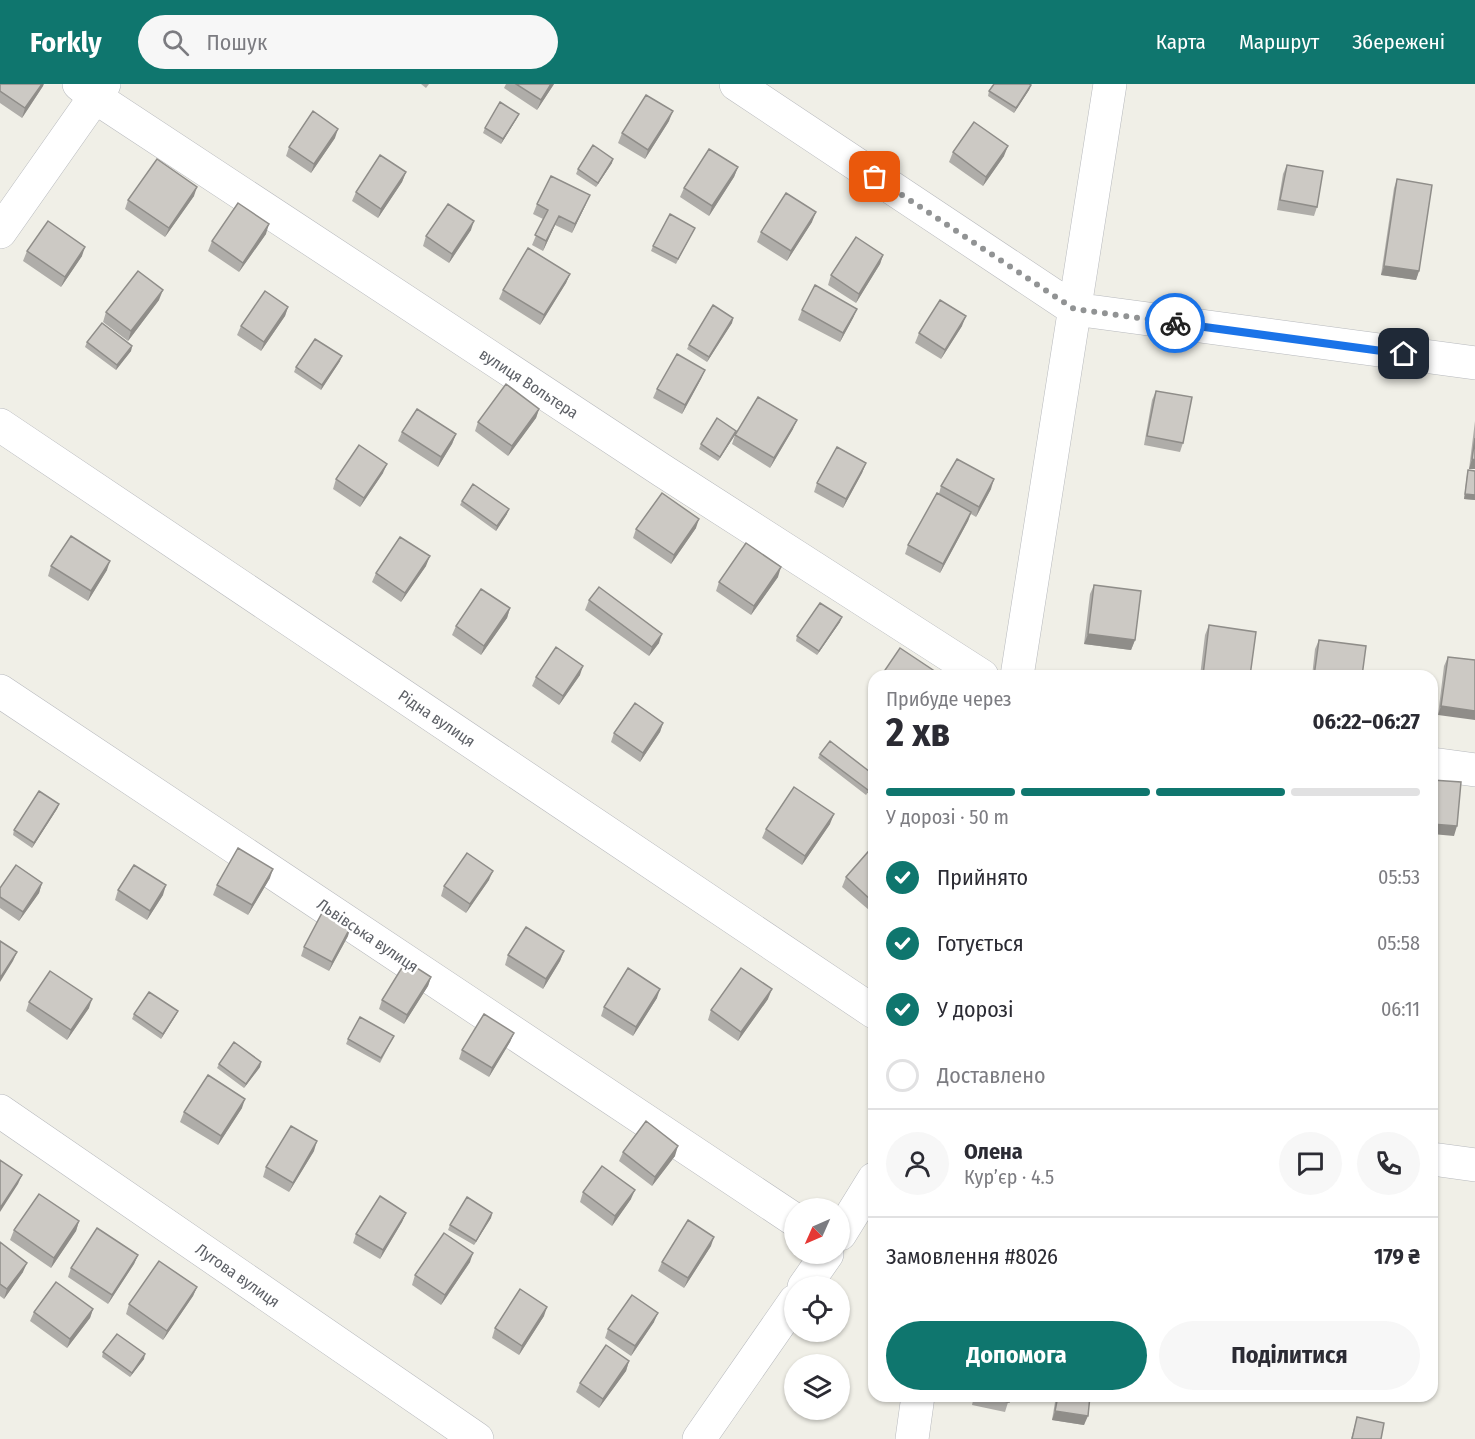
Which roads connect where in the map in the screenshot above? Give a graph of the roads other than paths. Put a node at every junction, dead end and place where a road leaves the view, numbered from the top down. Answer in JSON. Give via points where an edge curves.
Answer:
{"nodes":[{"id":1,"x":736,"y":84,"type":"edge"},
{"id":2,"x":1110,"y":84,"type":"edge"},
{"id":3,"x":93,"y":88,"type":"edge"},
{"id":4,"x":0,"y":232,"type":"edge"},
{"id":5,"x":1074,"y":309,"type":"junction"},
{"id":6,"x":1475,"y":363,"type":"edge"},
{"id":7,"x":0,"y":425,"type":"edge"},
{"id":8,"x":973,"y":670,"type":"edge"},
{"id":9,"x":1018,"y":670,"type":"edge"},
{"id":10,"x":0,"y":691,"type":"edge"},
{"id":11,"x":1438,"y":765,"type":"edge"},
{"id":12,"x":1475,"y":770,"type":"edge"},
{"id":13,"x":868,"y":1008,"type":"edge"},
{"id":14,"x":0,"y":1111,"type":"edge"},
{"id":15,"x":1438,"y":1160,"type":"edge"},
{"id":16,"x":1475,"y":1165,"type":"edge"},
{"id":17,"x":868,"y":1189,"type":"edge"},
{"id":18,"x":784,"y":1213,"type":"edge"},
{"id":19,"x":850,"y":1218,"type":"edge"},
{"id":20,"x":784,"y":1317,"type":"edge"},
{"id":21,"x":917,"y":1402,"type":"edge"},
{"id":22,"x":477,"y":1439,"type":"edge"},
{"id":23,"x":699,"y":1439,"type":"edge"},
{"id":24,"x":912,"y":1439,"type":"edge"}],
"edges":[{"from":1,"to":5,"type":"street"},
{"from":2,"to":5,"type":"street"},
{"from":3,"to":4,"type":"street"},
{"from":3,"to":8,"type":"street","name":"вулиця Вольтера","via":[[663,471]]},
{"from":5,"to":6,"type":"street"},
{"from":5,"to":9,"type":"street"},
{"from":7,"to":13,"type":"street","name":"Рідна вулиця"},
{"from":10,"to":18,"type":"street","name":"Львівська вулиця"},
{"from":11,"to":12,"type":"street"},
{"from":14,"to":22,"type":"street","name":"Лугова вулиця"},
{"from":15,"to":16,"type":"street"},
{"from":17,"to":19,"type":"street"},
{"from":20,"to":23,"type":"street"},
{"from":21,"to":24,"type":"street"}]}
